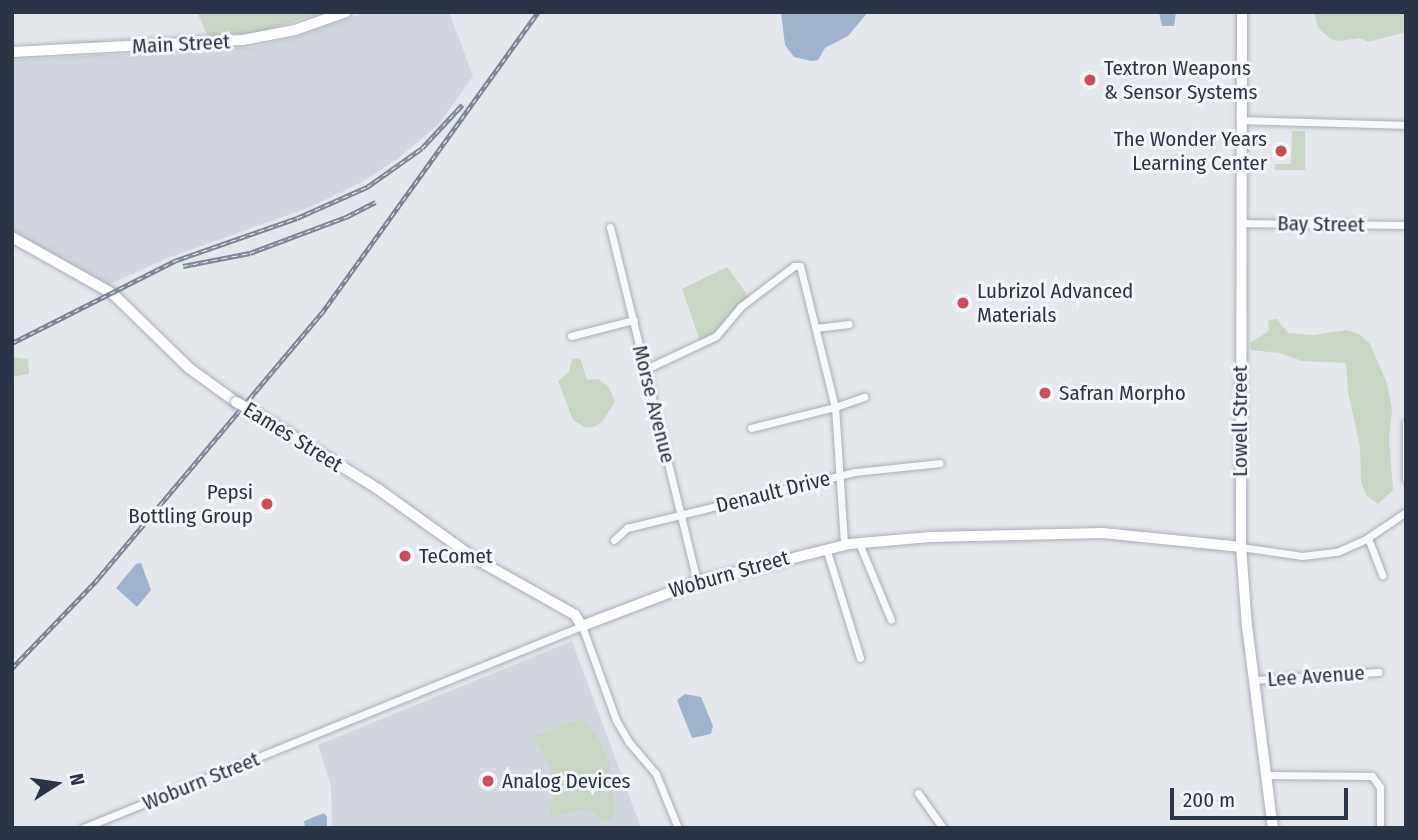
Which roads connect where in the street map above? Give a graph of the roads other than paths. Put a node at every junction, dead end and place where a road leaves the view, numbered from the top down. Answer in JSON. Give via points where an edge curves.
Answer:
{"nodes":[{"id":1,"x":346,"y":12,"type":"edge"},
{"id":2,"x":1242,"y":12,"type":"edge"},
{"id":3,"x":12,"y":52,"type":"edge"},
{"id":4,"x":1241,"y":120,"type":"junction"},
{"id":5,"x":1406,"y":125,"type":"edge"},
{"id":6,"x":1240,"y":223,"type":"junction"},
{"id":7,"x":1402,"y":225,"type":"dead end"},
{"id":8,"x":610,"y":227,"type":"dead end"},
{"id":9,"x":12,"y":237,"type":"edge"},
{"id":10,"x":634,"y":320,"type":"junction"},
{"id":11,"x":849,"y":324,"type":"dead end"},
{"id":12,"x":816,"y":328,"type":"junction"},
{"id":13,"x":571,"y":336,"type":"dead end"},
{"id":14,"x":646,"y":369,"type":"junction"},
{"id":15,"x":864,"y":397,"type":"dead end"},
{"id":16,"x":835,"y":407,"type":"junction"},
{"id":17,"x":1406,"y":423,"type":"edge"},
{"id":18,"x":751,"y":428,"type":"dead end"},
{"id":19,"x":940,"y":463,"type":"dead end"},
{"id":20,"x":840,"y":475,"type":"junction"},
{"id":21,"x":1406,"y":479,"type":"edge"},
{"id":22,"x":1406,"y":512,"type":"edge"},
{"id":23,"x":680,"y":515,"type":"junction"},
{"id":24,"x":1368,"y":538,"type":"junction"},
{"id":25,"x":614,"y":540,"type":"dead end"},
{"id":26,"x":859,"y":542,"type":"junction"},
{"id":27,"x":844,"y":544,"type":"junction"},
{"id":28,"x":1241,"y":547,"type":"junction"},
{"id":29,"x":825,"y":548,"type":"junction"},
{"id":30,"x":1382,"y":575,"type":"dead end"},
{"id":31,"x":696,"y":582,"type":"junction"},
{"id":32,"x":891,"y":620,"type":"dead end"},
{"id":33,"x":582,"y":626,"type":"junction"},
{"id":34,"x":860,"y":657,"type":"dead end"},
{"id":35,"x":1379,"y":672,"type":"dead end"},
{"id":36,"x":1254,"y":680,"type":"junction"},
{"id":37,"x":1266,"y":775,"type":"junction"},
{"id":38,"x":918,"y":793,"type":"dead end"},
{"id":39,"x":83,"y":828,"type":"edge"},
{"id":40,"x":678,"y":828,"type":"edge"},
{"id":41,"x":943,"y":828,"type":"edge"},
{"id":42,"x":1273,"y":828,"type":"edge"},
{"id":43,"x":1380,"y":828,"type":"edge"}],
"edges":[{"from":1,"to":3,"type":"main road","name":"Main Street","via":[[252,39]]},
{"from":2,"to":4,"type":"main road","name":"Lowell Street"},
{"from":4,"to":5,"type":"street"},
{"from":4,"to":6,"type":"main road","name":"Lowell Street"},
{"from":6,"to":7,"type":"street","name":"Bay Street"},
{"from":6,"to":28,"type":"main road","name":"Lowell Street"},
{"from":8,"to":10,"type":"street","name":"Morse Avenue"},
{"from":9,"to":33,"type":"main road","name":"Eames Street","bridge":true,"via":[[112,293],[189,368],[377,489],[474,558],[575,615]]},
{"from":10,"to":13,"type":"street"},
{"from":10,"to":14,"type":"street","name":"Morse Avenue"},
{"from":11,"to":12,"type":"street"},
{"from":12,"to":14,"type":"street","via":[[801,266],[794,266],[740,307],[719,334]]},
{"from":12,"to":16,"type":"street"},
{"from":14,"to":23,"type":"street","name":"Morse Avenue"},
{"from":15,"to":16,"type":"street"},
{"from":16,"to":18,"type":"street"},
{"from":16,"to":20,"type":"street"},
{"from":17,"to":21,"type":"street"},
{"from":19,"to":20,"type":"street","name":"Denault Drive"},
{"from":20,"to":23,"type":"street","name":"Denault Drive"},
{"from":20,"to":27,"type":"street"},
{"from":22,"to":24,"type":"street","name":"Woburn Street"},
{"from":23,"to":25,"type":"street","name":"Denault Drive","via":[[626,529]]},
{"from":23,"to":31,"type":"street","name":"Morse Avenue"},
{"from":24,"to":28,"type":"street","name":"Woburn Street","via":[[1343,550],[1313,555]]},
{"from":24,"to":30,"type":"street"},
{"from":26,"to":27,"type":"main road","name":"Woburn Street"},
{"from":26,"to":28,"type":"main road","name":"Woburn Street","via":[[1103,533]]},
{"from":26,"to":32,"type":"street"},
{"from":27,"to":29,"type":"main road","name":"Woburn Street"},
{"from":28,"to":36,"type":"main road","name":"Lowell Street"},
{"from":29,"to":31,"type":"main road","name":"Woburn Street"},
{"from":29,"to":34,"type":"street"},
{"from":31,"to":33,"type":"main road","name":"Woburn Street"},
{"from":33,"to":39,"type":"street","name":"Woburn Street"},
{"from":33,"to":40,"type":"street","via":[[616,720],[656,774]]},
{"from":35,"to":36,"type":"street","name":"Lee Avenue"},
{"from":36,"to":37,"type":"main road","name":"Lowell Street"},
{"from":37,"to":42,"type":"main road","name":"Lowell Street"},
{"from":37,"to":43,"type":"street","via":[[1371,776],[1380,785]]},
{"from":38,"to":41,"type":"street"}]}
